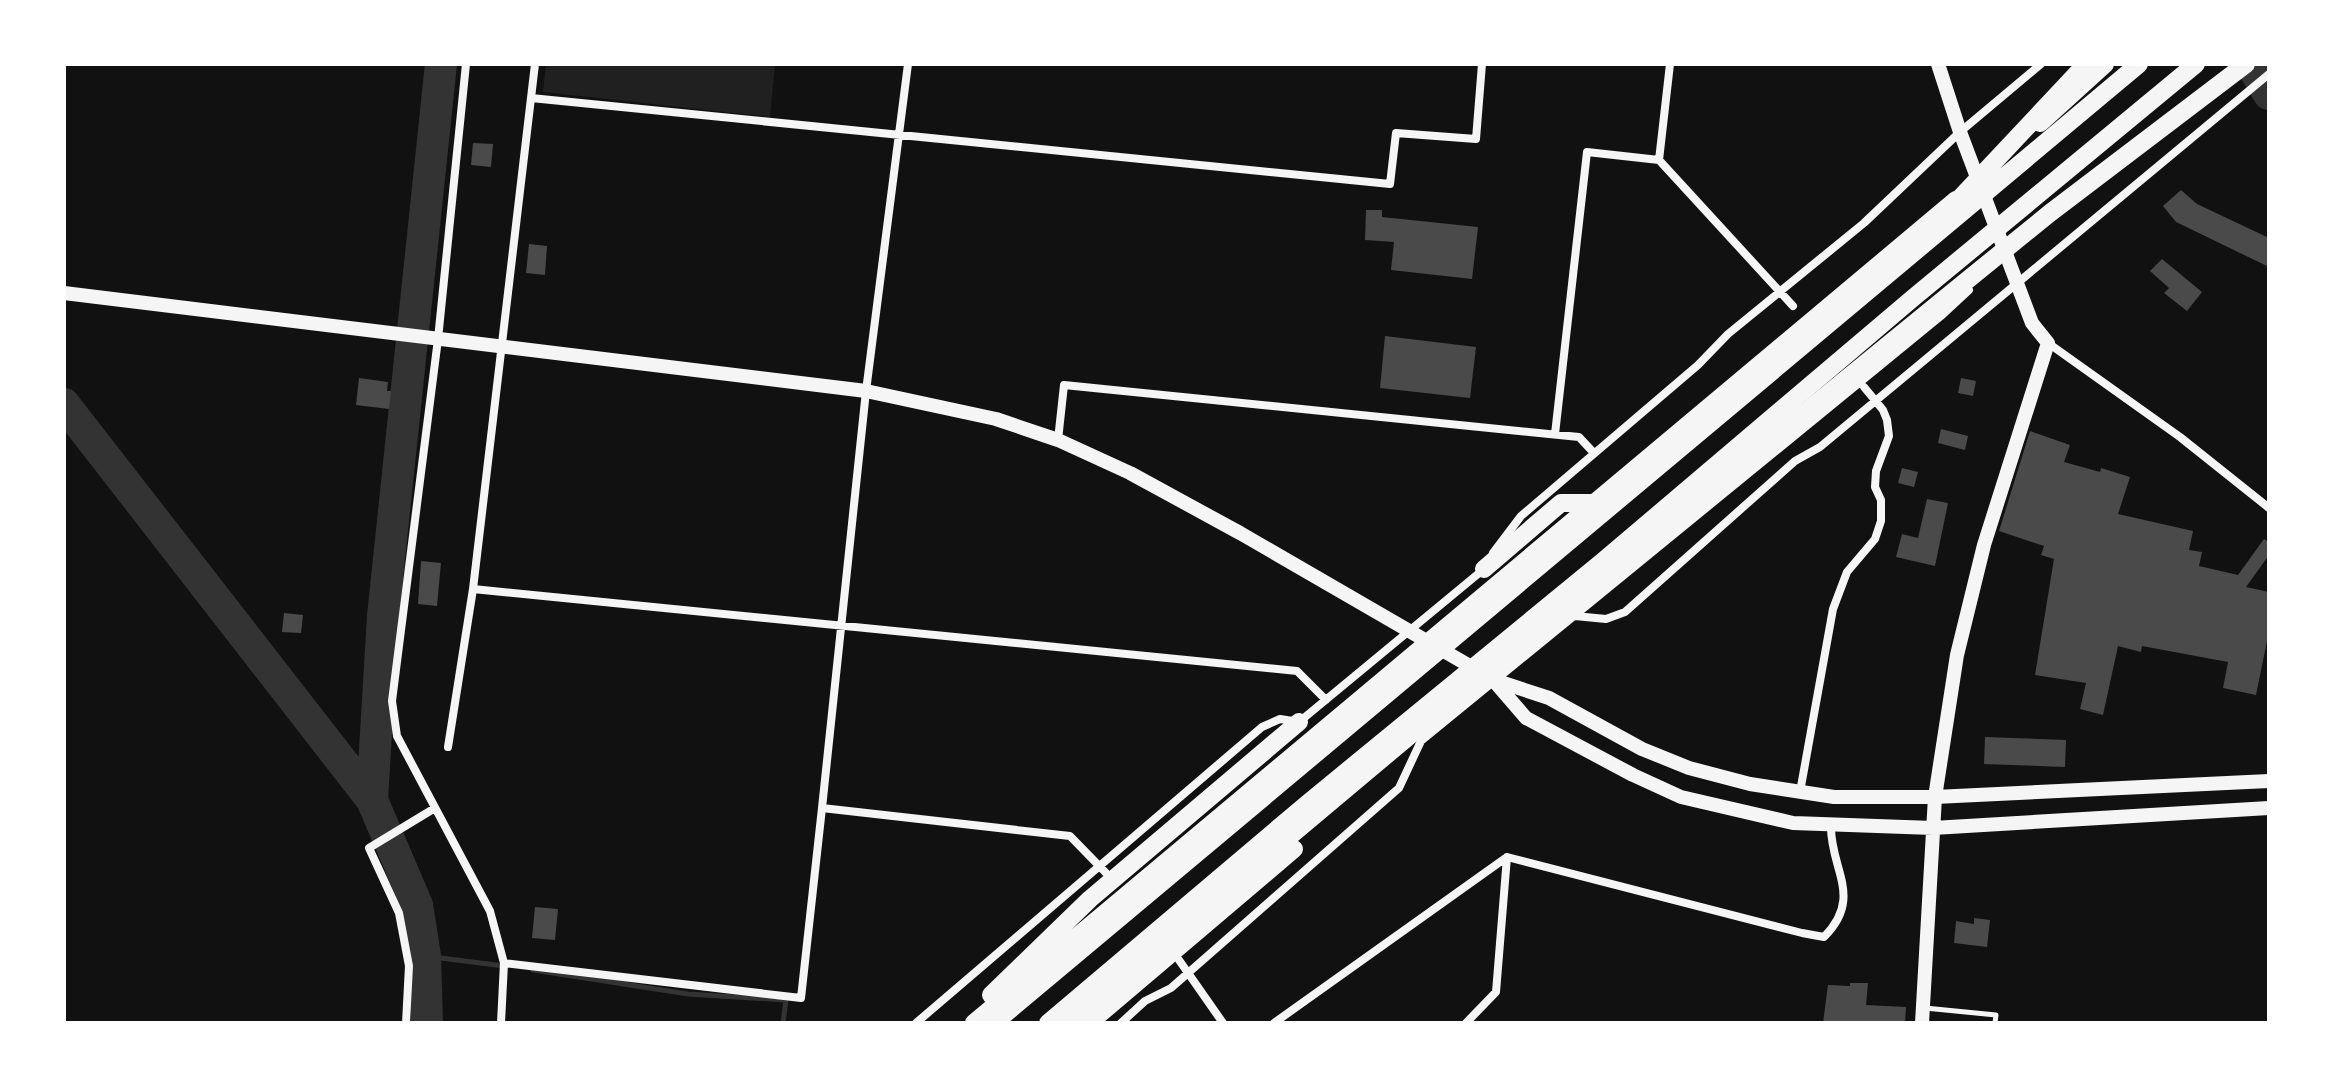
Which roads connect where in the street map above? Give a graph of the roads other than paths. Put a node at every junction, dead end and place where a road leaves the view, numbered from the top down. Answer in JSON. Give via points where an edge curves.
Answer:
{"nodes":[{"id":1,"x":466,"y":64,"type":"edge"},
{"id":2,"x":535,"y":64,"type":"edge"},
{"id":3,"x":908,"y":64,"type":"edge"},
{"id":4,"x":1482,"y":64,"type":"edge"},
{"id":5,"x":1670,"y":64,"type":"edge"},
{"id":6,"x":1938,"y":64,"type":"edge"},
{"id":7,"x":2041,"y":64,"type":"edge"},
{"id":8,"x":2086,"y":64,"type":"edge"},
{"id":9,"x":2105,"y":64,"type":"edge"},
{"id":10,"x":2139,"y":64,"type":"edge"},
{"id":11,"x":2196,"y":64,"type":"edge"},
{"id":12,"x":2246,"y":64,"type":"edge"},
{"id":13,"x":2269,"y":74,"type":"edge"},
{"id":14,"x":531,"y":98,"type":"junction"},
{"id":15,"x":1960,"y":132,"type":"junction"},
{"id":16,"x":901,"y":136,"type":"junction"},
{"id":17,"x":1659,"y":160,"type":"junction"},
{"id":18,"x":2050,"y":213,"type":"junction"},
{"id":19,"x":1891,"y":271,"type":"junction"},
{"id":20,"x":2017,"y":284,"type":"junction"},
{"id":21,"x":1780,"y":291,"type":"junction"},
{"id":22,"x":64,"y":293,"type":"edge"},
{"id":23,"x":1793,"y":306,"type":"dead end"},
{"id":24,"x":434,"y":339,"type":"junction"},
{"id":25,"x":2048,"y":343,"type":"junction"},
{"id":26,"x":502,"y":347,"type":"junction"},
{"id":27,"x":1864,"y":387,"type":"dead end"},
{"id":28,"x":866,"y":391,"type":"junction"},
{"id":29,"x":1875,"y":401,"type":"junction"},
{"id":30,"x":1555,"y":434,"type":"junction"},
{"id":31,"x":1058,"y":440,"type":"junction"},
{"id":32,"x":1593,"y":452,"type":"junction"},
{"id":33,"x":1586,"y":508,"type":"junction"},
{"id":34,"x":2269,"y":508,"type":"edge"},
{"id":35,"x":1484,"y":569,"type":"junction"},
{"id":36,"x":473,"y":589,"type":"junction"},
{"id":37,"x":1575,"y":616,"type":"junction"},
{"id":38,"x":841,"y":627,"type":"junction"},
{"id":39,"x":1409,"y":631,"type":"junction"},
{"id":40,"x":1494,"y":680,"type":"junction"},
{"id":41,"x":1326,"y":700,"type":"junction"},
{"id":42,"x":1299,"y":722,"type":"junction"},
{"id":43,"x":1421,"y":741,"type":"junction"},
{"id":44,"x":448,"y":747,"type":"dead end"},
{"id":45,"x":2269,"y":781,"type":"edge"},
{"id":46,"x":1800,"y":792,"type":"junction"},
{"id":47,"x":1935,"y":797,"type":"junction"},
{"id":48,"x":435,"y":808,"type":"junction"},
{"id":49,"x":822,"y":808,"type":"junction"},
{"id":50,"x":2269,"y":808,"type":"edge"},
{"id":51,"x":1831,"y":826,"type":"junction"},
{"id":52,"x":1933,"y":828,"type":"junction"},
{"id":53,"x":1507,"y":857,"type":"junction"},
{"id":54,"x":1099,"y":866,"type":"junction"},
{"id":55,"x":1108,"y":875,"type":"dead end"},
{"id":56,"x":1179,"y":960,"type":"dead end"},
{"id":57,"x":504,"y":963,"type":"junction"},
{"id":58,"x":1188,"y":973,"type":"junction"},
{"id":59,"x":1922,"y":1015,"type":"edge"},
{"id":60,"x":406,"y":1023,"type":"edge"},
{"id":61,"x":501,"y":1023,"type":"edge"},
{"id":62,"x":916,"y":1023,"type":"edge"},
{"id":63,"x":972,"y":1023,"type":"edge"},
{"id":64,"x":994,"y":1023,"type":"edge"},
{"id":65,"x":1048,"y":1023,"type":"edge"},
{"id":66,"x":1067,"y":1023,"type":"edge"},
{"id":67,"x":1089,"y":1023,"type":"edge"},
{"id":68,"x":1121,"y":1023,"type":"edge"},
{"id":69,"x":1223,"y":1023,"type":"edge"},
{"id":70,"x":1274,"y":1023,"type":"edge"},
{"id":71,"x":1466,"y":1023,"type":"edge"},
{"id":72,"x":1995,"y":1023,"type":"edge"}],
"edges":[{"from":1,"to":24,"type":"street"},
{"from":2,"to":14,"type":"street"},
{"from":3,"to":16,"type":"street"},
{"from":4,"to":16,"type":"street","via":[[1476,139],[1396,133],[1390,184]]},
{"from":5,"to":17,"type":"street"},
{"from":6,"to":15,"type":"main road"},
{"from":7,"to":15,"type":"street"},
{"from":8,"to":19,"type":"highway"},
{"from":9,"to":33,"type":"highway","via":[[1931,223]]},
{"from":10,"to":19,"type":"highway"},
{"from":11,"to":65,"type":"highway"},
{"from":12,"to":18,"type":"highway"},
{"from":13,"to":20,"type":"street"},
{"from":14,"to":16,"type":"street"},
{"from":14,"to":26,"type":"street"},
{"from":15,"to":20,"type":"main road"},
{"from":15,"to":21,"type":"street","via":[[1864,223]]},
{"from":16,"to":28,"type":"street"},
{"from":17,"to":21,"type":"street"},
{"from":17,"to":30,"type":"street","via":[[1587,152]]},
{"from":18,"to":37,"type":"street","via":[[1941,316]]},
{"from":18,"to":66,"type":"highway"},
{"from":19,"to":64,"type":"highway"},
{"from":20,"to":25,"type":"main road","via":[[2032,323]]},
{"from":20,"to":29,"type":"street"},
{"from":21,"to":23,"type":"street"},
{"from":21,"to":32,"type":"street"},
{"from":22,"to":24,"type":"main road"},
{"from":24,"to":26,"type":"main road"},
{"from":24,"to":48,"type":"street","via":[[392,701],[397,736]]},
{"from":25,"to":34,"type":"street"},
{"from":25,"to":47,"type":"main road","via":[[1984,545],[1957,655]]},
{"from":26,"to":28,"type":"main road"},
{"from":26,"to":36,"type":"street"},
{"from":27,"to":29,"type":"street"},
{"from":28,"to":31,"type":"main road","via":[[996,419]]},
{"from":28,"to":38,"type":"street"},
{"from":29,"to":37,"type":"street","via":[[1795,461],[1625,612],[1606,619]]},
{"from":29,"to":46,"type":"street","via":[[1887,420],[1889,436],[1876,471],[1881,521],[1875,539],[1847,572],[1833,609]]},
{"from":30,"to":31,"type":"street","via":[[1064,385]]},
{"from":30,"to":32,"type":"street","via":[[1579,437]]},
{"from":31,"to":39,"type":"main road","via":[[1199,510]]},
{"from":32,"to":35,"type":"street","via":[[1521,516]]},
{"from":33,"to":35,"type":"highway","via":[[1561,503]]},
{"from":33,"to":63,"type":"highway"},
{"from":35,"to":39,"type":"street"},
{"from":36,"to":38,"type":"street"},
{"from":36,"to":44,"type":"street"},
{"from":37,"to":40,"type":"street"},
{"from":38,"to":41,"type":"street","via":[[1297,671]]},
{"from":38,"to":49,"type":"street"},
{"from":39,"to":40,"type":"main road"},
{"from":39,"to":41,"type":"street"},
{"from":40,"to":43,"type":"street"},
{"from":40,"to":46,"type":"main road","via":[[1549,698],[1642,749],[1689,768]]},
{"from":40,"to":51,"type":"main road","via":[[1526,718],[1681,797],[1753,815]]},
{"from":41,"to":42,"type":"street"},
{"from":42,"to":54,"type":"street","via":[[1280,719],[1262,727]]},
{"from":42,"to":63,"type":"highway","via":[[1090,899],[983,1003]]},
{"from":43,"to":58,"type":"street","via":[[1399,788]]},
{"from":43,"to":67,"type":"highway"},
{"from":45,"to":47,"type":"main road"},
{"from":46,"to":47,"type":"main road"},
{"from":47,"to":52,"type":"main road"},
{"from":48,"to":57,"type":"street","via":[[490,911]]},
{"from":48,"to":60,"type":"street","via":[[369,848],[399,913],[409,966]]},
{"from":49,"to":54,"type":"street","via":[[1070,836]]},
{"from":49,"to":57,"type":"street","via":[[801,998]]},
{"from":50,"to":52,"type":"main road"},
{"from":51,"to":52,"type":"main road"},
{"from":51,"to":53,"type":"street","via":[[1831,844],[1843,878],[1842,907],[1824,937]]},
{"from":52,"to":59,"type":"main road"},
{"from":53,"to":70,"type":"street"},
{"from":53,"to":71,"type":"street","via":[[1496,992]]},
{"from":54,"to":55,"type":"street"},
{"from":54,"to":62,"type":"street"},
{"from":56,"to":58,"type":"street"},
{"from":57,"to":61,"type":"street"},
{"from":58,"to":68,"type":"street"},
{"from":58,"to":69,"type":"street"},
{"from":59,"to":72,"type":"lane","via":[[1996,1015]]}]}
